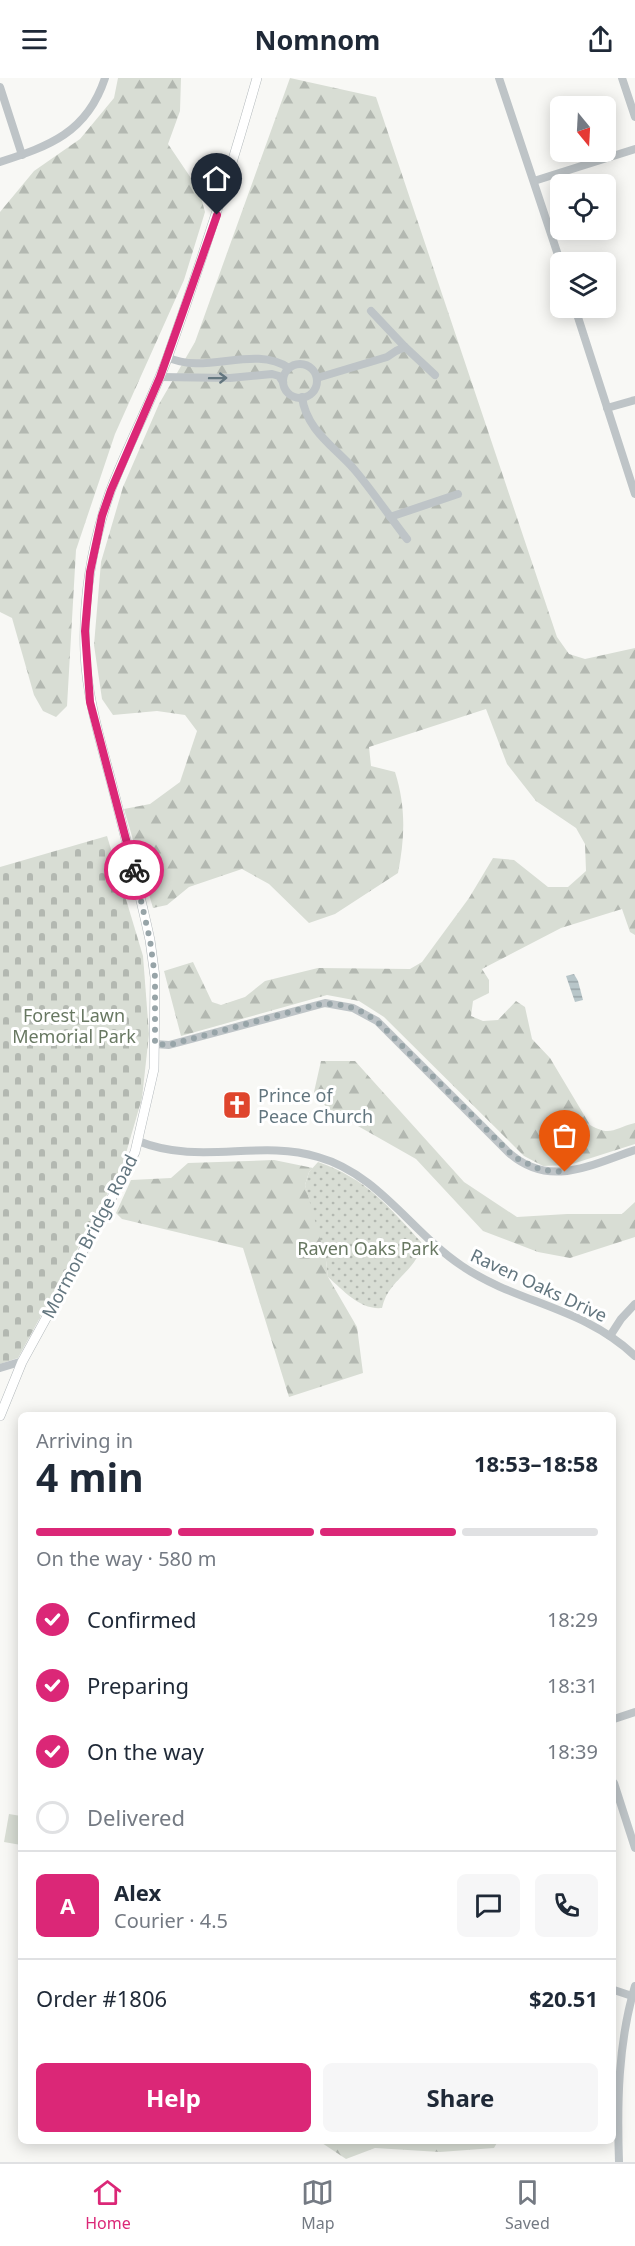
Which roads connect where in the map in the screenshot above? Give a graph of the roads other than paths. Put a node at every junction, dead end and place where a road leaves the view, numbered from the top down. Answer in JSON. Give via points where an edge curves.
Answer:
{"nodes":[{"id":1,"x":105,"y":78,"type":"edge"},
{"id":2,"x":257,"y":78,"type":"edge"},
{"id":3,"x":499,"y":78,"type":"edge"},
{"id":4,"x":622,"y":78,"type":"edge"},
{"id":5,"x":0,"y":87,"type":"edge"},
{"id":6,"x":635,"y":117,"type":"edge"},
{"id":7,"x":635,"y":149,"type":"edge"},
{"id":8,"x":22,"y":155,"type":"junction"},
{"id":9,"x":0,"y":162,"type":"edge"},
{"id":10,"x":534,"y":181,"type":"junction"},
{"id":11,"x":557,"y":252,"type":"edge"},
{"id":12,"x":371,"y":311,"type":"dead end"},
{"id":13,"x":578,"y":318,"type":"edge"},
{"id":14,"x":405,"y":347,"type":"junction"},
{"id":15,"x":167,"y":357,"type":"junction"},
{"id":16,"x":290,"y":368,"type":"junction"},
{"id":17,"x":435,"y":375,"type":"dead end"},
{"id":18,"x":160,"y":377,"type":"junction"},
{"id":19,"x":317,"y":378,"type":"junction"},
{"id":20,"x":283,"y":382,"type":"junction"},
{"id":21,"x":302,"y":397,"type":"junction"},
{"id":22,"x":635,"y":400,"type":"edge"},
{"id":23,"x":607,"y":408,"type":"junction"},
{"id":24,"x":458,"y":494,"type":"dead end"},
{"id":25,"x":635,"y":494,"type":"edge"},
{"id":26,"x":390,"y":517,"type":"junction"},
{"id":27,"x":407,"y":539,"type":"dead end"},
{"id":28,"x":155,"y":1044,"type":"junction"},
{"id":29,"x":138,"y":1141,"type":"junction"},
{"id":30,"x":635,"y":1150,"type":"edge"},
{"id":31,"x":635,"y":1304,"type":"edge"},
{"id":32,"x":610,"y":1336,"type":"junction"},
{"id":33,"x":635,"y":1356,"type":"edge"},
{"id":34,"x":23,"y":1361,"type":"junction"},
{"id":35,"x":0,"y":1368,"type":"edge"},
{"id":36,"x":0,"y":1416,"type":"edge"},
{"id":37,"x":635,"y":1712,"type":"edge"},
{"id":38,"x":616,"y":1718,"type":"edge"},
{"id":39,"x":616,"y":1788,"type":"edge"},
{"id":40,"x":632,"y":1830,"type":"edge"},
{"id":41,"x":635,"y":1848,"type":"edge"},
{"id":42,"x":635,"y":1986,"type":"edge"},
{"id":43,"x":616,"y":1991,"type":"edge"},
{"id":44,"x":632,"y":1996,"type":"junction"},
{"id":45,"x":616,"y":2119,"type":"edge"},
{"id":46,"x":619,"y":2162,"type":"edge"}],
"edges":[{"from":1,"to":8,"type":"street","via":[[88,111],[76,124],[57,140]]},
{"from":2,"to":15,"type":"main road","name":"Mormon Bridge Road","via":[[223,197]]},
{"from":3,"to":10,"type":"street"},
{"from":4,"to":6,"type":"street"},
{"from":5,"to":8,"type":"street"},
{"from":7,"to":10,"type":"street"},
{"from":8,"to":9,"type":"street"},
{"from":10,"to":11,"type":"street"},
{"from":12,"to":14,"type":"street"},
{"from":13,"to":23,"type":"street"},
{"from":14,"to":17,"type":"street"},
{"from":14,"to":19,"type":"street","via":[[387,357]]},
{"from":15,"to":16,"type":"street","via":[[188,364],[264,358]]},
{"from":15,"to":18,"type":"main road","name":"Mormon Bridge Road"},
{"from":16,"to":19,"type":"street","via":[[306,365]]},
{"from":16,"to":20,"type":"street"},
{"from":18,"to":20,"type":"street","one_way":true,"via":[[272,374]]},
{"from":18,"to":28,"type":"main road","name":"Mormon Bridge Road","via":[[102,516],[90,572],[85,631],[90,702],[150,940],[155,977]]},
{"from":19,"to":21,"type":"street","via":[[315,389]]},
{"from":20,"to":21,"type":"street","via":[[291,395]]},
{"from":21,"to":26,"type":"street","via":[[310,422],[353,468]]},
{"from":22,"to":23,"type":"street"},
{"from":23,"to":25,"type":"street"},
{"from":24,"to":26,"type":"street"},
{"from":26,"to":27,"type":"street"},
{"from":28,"to":29,"type":"main road","name":"Mormon Bridge Road","via":[[154,1070]]},
{"from":28,"to":30,"type":"street","via":[[169,1045],[316,1005],[334,1004],[357,1010],[381,1025],[514,1157],[558,1173]]},
{"from":29,"to":32,"type":"street","name":"Raven Oaks Drive","via":[[185,1153],[285,1152],[332,1161],[382,1193],[445,1255],[464,1268],[501,1287],[573,1314]]},
{"from":29,"to":34,"type":"main road","name":"Mormon Bridge Road","via":[[105,1211]]},
{"from":31,"to":32,"type":"street"},
{"from":32,"to":33,"type":"street","name":"Raven Oaks Drive"},
{"from":34,"to":35,"type":"street"},
{"from":34,"to":36,"type":"main road","name":"Mormon Bridge Road"},
{"from":37,"to":38,"type":"street"},
{"from":39,"to":40,"type":"street"},
{"from":40,"to":41,"type":"street"},
{"from":42,"to":44,"type":"street"},
{"from":43,"to":44,"type":"street"},
{"from":44,"to":45,"type":"street","via":[[622,2044]]},
{"from":45,"to":46,"type":"street"}]}
